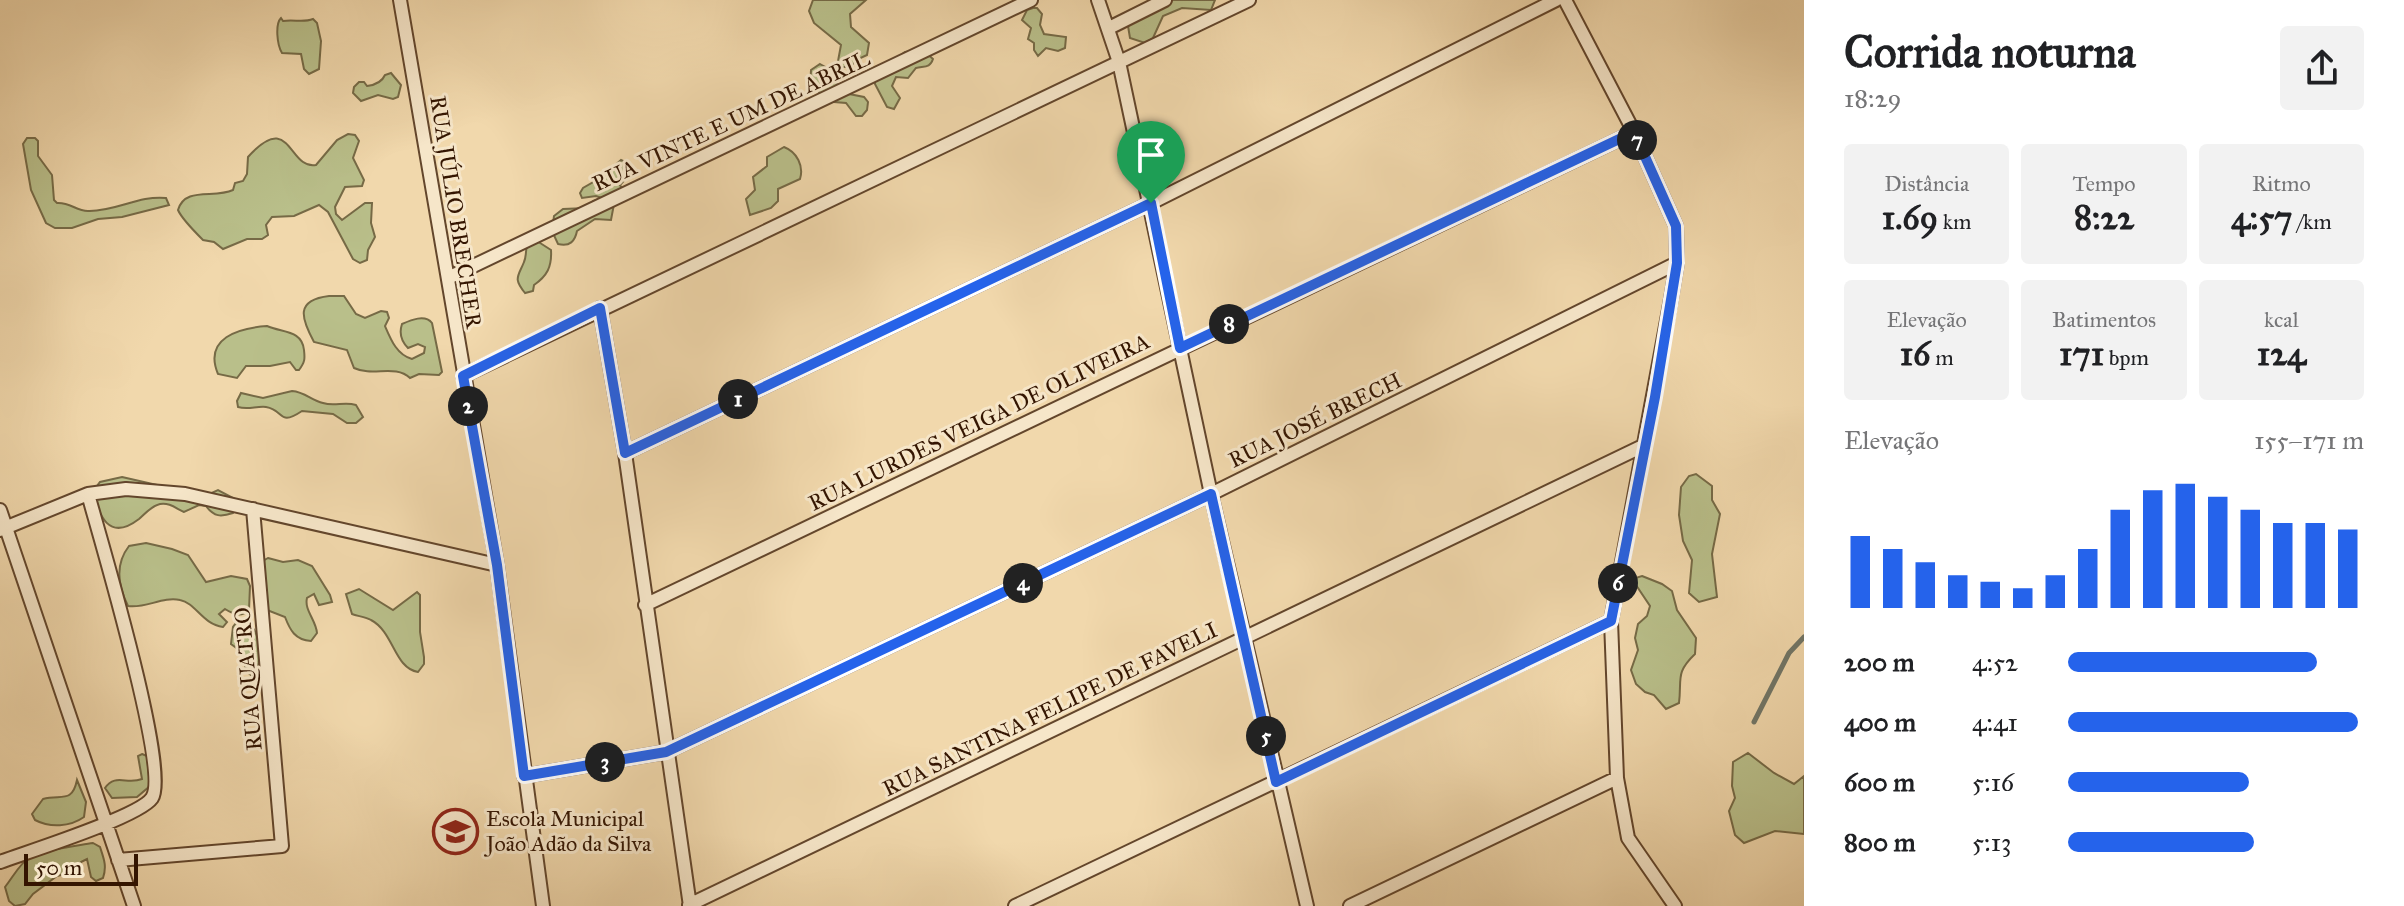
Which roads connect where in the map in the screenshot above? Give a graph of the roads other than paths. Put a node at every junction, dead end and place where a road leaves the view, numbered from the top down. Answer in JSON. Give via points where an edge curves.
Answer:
{"nodes":[{"id":1,"x":400,"y":0,"type":"edge"},
{"id":2,"x":1031,"y":0,"type":"edge"},
{"id":3,"x":1098,"y":0,"type":"edge"},
{"id":4,"x":1165,"y":0,"type":"edge"},
{"id":5,"x":1249,"y":0,"type":"edge"},
{"id":6,"x":1556,"y":0,"type":"edge"},
{"id":7,"x":1565,"y":0,"type":"edge"},
{"id":8,"x":1109,"y":28,"type":"junction"},
{"id":9,"x":1119,"y":62,"type":"junction"},
{"id":10,"x":1634,"y":132,"type":"junction"},
{"id":11,"x":1151,"y":203,"type":"junction"},
{"id":12,"x":1677,"y":263,"type":"junction"},
{"id":13,"x":448,"y":278,"type":"junction"},
{"id":14,"x":600,"y":308,"type":"junction"},
{"id":15,"x":1180,"y":348,"type":"junction"},
{"id":16,"x":463,"y":376,"type":"junction"},
{"id":17,"x":1645,"y":445,"type":"junction"},
{"id":18,"x":625,"y":453,"type":"junction"},
{"id":19,"x":88,"y":494,"type":"junction"},
{"id":20,"x":1211,"y":494,"type":"junction"},
{"id":21,"x":253,"y":509,"type":"junction"},
{"id":22,"x":0,"y":510,"type":"edge"},
{"id":23,"x":3,"y":529,"type":"edge"},
{"id":24,"x":497,"y":565,"type":"junction"},
{"id":25,"x":645,"y":605,"type":"junction"},
{"id":26,"x":1611,"y":621,"type":"junction"},
{"id":27,"x":1244,"y":638,"type":"junction"},
{"id":28,"x":666,"y":752,"type":"junction"},
{"id":29,"x":524,"y":776,"type":"junction"},
{"id":30,"x":1617,"y":778,"type":"junction"},
{"id":31,"x":1276,"y":782,"type":"junction"},
{"id":32,"x":105,"y":824,"type":"junction"},
{"id":33,"x":118,"y":860,"type":"junction"},
{"id":34,"x":0,"y":862,"type":"edge"},
{"id":35,"x":134,"y":906,"type":"edge"},
{"id":36,"x":543,"y":906,"type":"edge"},
{"id":37,"x":690,"y":906,"type":"edge"},
{"id":38,"x":1015,"y":906,"type":"edge"},
{"id":39,"x":1307,"y":906,"type":"edge"},
{"id":40,"x":1350,"y":906,"type":"edge"},
{"id":41,"x":1675,"y":906,"type":"edge"}],
"edges":[{"from":1,"to":13,"type":"street","name":"RUA JÚLIO BRECHER"},
{"from":2,"to":13,"type":"street","name":"RUA VINTE E UM DE ABRIL"},
{"from":3,"to":8,"type":"street"},
{"from":4,"to":8,"type":"street"},
{"from":5,"to":9,"type":"street"},
{"from":6,"to":11,"type":"street"},
{"from":7,"to":10,"type":"street"},
{"from":8,"to":9,"type":"street"},
{"from":9,"to":11,"type":"street"},
{"from":9,"to":14,"type":"street"},
{"from":10,"to":12,"type":"street","via":[[1676,226]]},
{"from":10,"to":15,"type":"street","name":"RUA LURDES VEIGA DE OLIVEIRA"},
{"from":11,"to":15,"type":"street"},
{"from":11,"to":18,"type":"street"},
{"from":12,"to":17,"type":"street"},
{"from":12,"to":20,"type":"street","name":"RUA JOSÉ BRECH"},
{"from":13,"to":16,"type":"street","name":"RUA JÚLIO BRECHER"},
{"from":14,"to":16,"type":"street"},
{"from":14,"to":18,"type":"street"},
{"from":15,"to":20,"type":"street"},
{"from":15,"to":25,"type":"street","name":"RUA LURDES VEIGA DE OLIVEIRA"},
{"from":16,"to":24,"type":"street","name":"RUA JÚLIO BRECHER"},
{"from":17,"to":26,"type":"street"},
{"from":17,"to":27,"type":"street","name":"RUA SANTINA FELIPE DE FAVELI"},
{"from":18,"to":25,"type":"street"},
{"from":19,"to":21,"type":"street","via":[[126,489],[185,494]]},
{"from":19,"to":23,"type":"street"},
{"from":19,"to":32,"type":"street","via":[[126,632],[157,789],[150,802]]},
{"from":20,"to":27,"type":"street"},
{"from":20,"to":28,"type":"street","name":"RUA JOSÉ BRECH"},
{"from":21,"to":24,"type":"street"},
{"from":21,"to":33,"type":"street","name":"RUA QUATRO","via":[[282,846]]},
{"from":22,"to":23,"type":"street"},
{"from":23,"to":32,"type":"street"},
{"from":24,"to":29,"type":"street","name":"RUA JÚLIO BRECHER"},
{"from":25,"to":28,"type":"street"},
{"from":26,"to":30,"type":"street"},
{"from":26,"to":31,"type":"street"},
{"from":27,"to":31,"type":"street"},
{"from":27,"to":37,"type":"street","name":"RUA SANTINA FELIPE DE FAVELI"},
{"from":28,"to":29,"type":"street","name":"RUA JOSÉ BRECH"},
{"from":28,"to":37,"type":"street"},
{"from":29,"to":36,"type":"street","name":"RUA JÚLIO BRECHER"},
{"from":30,"to":40,"type":"street"},
{"from":30,"to":41,"type":"street","via":[[1628,838]]},
{"from":31,"to":38,"type":"street"},
{"from":31,"to":39,"type":"street"},
{"from":32,"to":33,"type":"street"},
{"from":32,"to":34,"type":"street"},
{"from":33,"to":35,"type":"street"}]}
